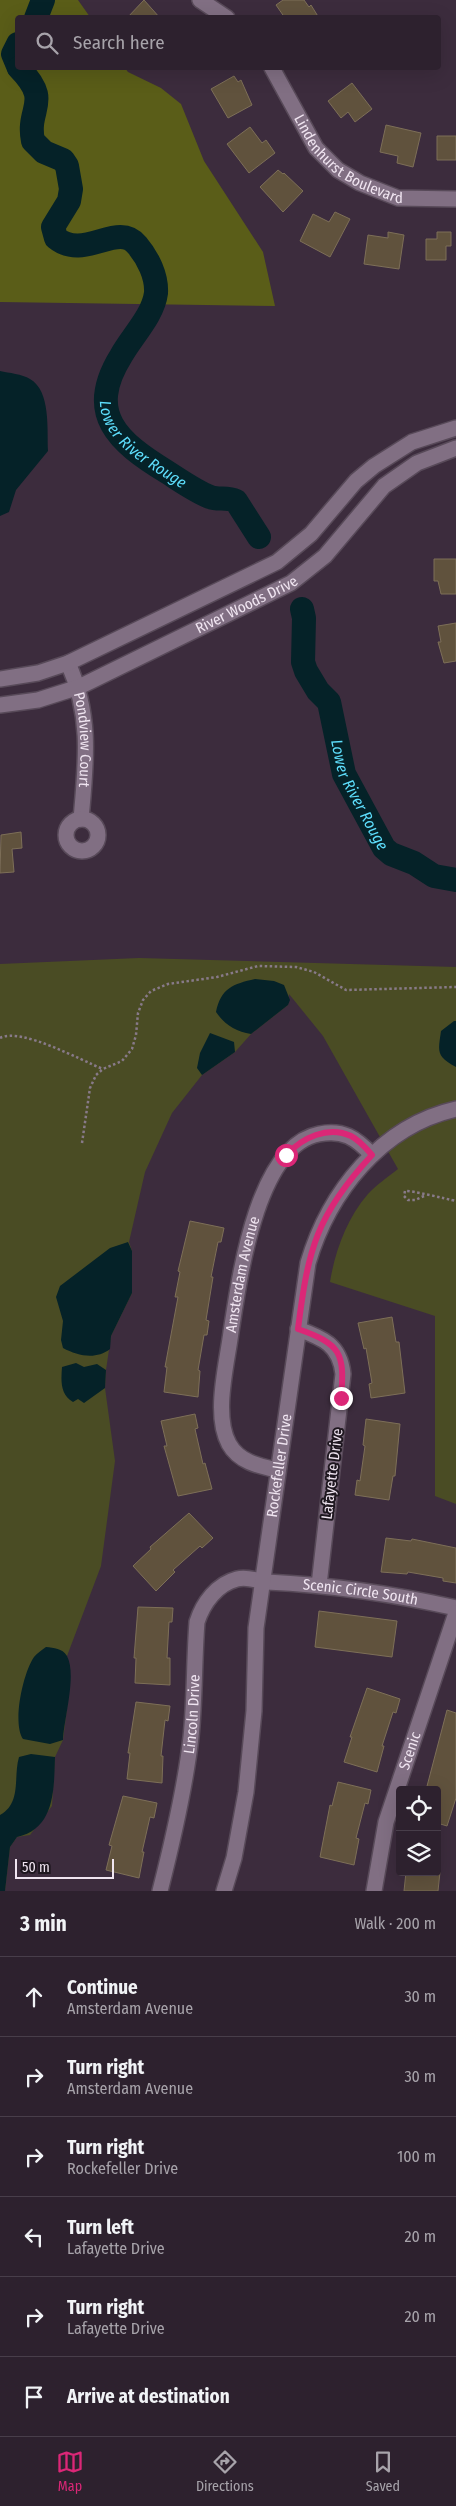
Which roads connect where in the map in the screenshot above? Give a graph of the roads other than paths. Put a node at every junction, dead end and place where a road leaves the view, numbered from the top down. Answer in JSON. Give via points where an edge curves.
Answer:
{"nodes":[{"id":1,"x":200,"y":0,"type":"edge"},
{"id":2,"x":222,"y":15,"type":"edge"},
{"id":3,"x":273,"y":70,"type":"edge"},
{"id":4,"x":456,"y":199,"type":"edge"},
{"id":5,"x":456,"y":428,"type":"edge"},
{"id":6,"x":456,"y":448,"type":"edge"},
{"id":7,"x":68,"y":663,"type":"junction"},
{"id":8,"x":0,"y":679,"type":"edge"},
{"id":9,"x":79,"y":687,"type":"junction"},
{"id":10,"x":0,"y":705,"type":"edge"},
{"id":11,"x":81,"y":819,"type":"dead end"},
{"id":12,"x":456,"y":1109,"type":"edge"},
{"id":13,"x":372,"y":1155,"type":"junction"},
{"id":14,"x":298,"y":1329,"type":"junction"},
{"id":15,"x":277,"y":1470,"type":"junction"},
{"id":16,"x":262,"y":1582,"type":"junction"},
{"id":17,"x":318,"y":1585,"type":"junction"},
{"id":18,"x":456,"y":1608,"type":"edge"},
{"id":19,"x":456,"y":1613,"type":"edge"},
{"id":20,"x":160,"y":1891,"type":"edge"},
{"id":21,"x":224,"y":1891,"type":"edge"},
{"id":22,"x":374,"y":1891,"type":"edge"}],
"edges":[{"from":1,"to":2,"type":"street"},
{"from":3,"to":4,"type":"street","name":"Lindenhurst Boulevard","via":[[316,148],[338,170],[398,198]]},
{"from":5,"to":7,"type":"street","name":"River Woods Drive","via":[[412,442],[374,466],[356,481],[311,534],[277,562]]},
{"from":6,"to":9,"type":"street","name":"River Woods Drive","via":[[417,463],[384,486],[325,556],[299,578]]},
{"from":7,"to":8,"type":"street","name":"River Woods Drive","via":[[38,673]]},
{"from":7,"to":9,"type":"street","name":"Pondview Court"},
{"from":9,"to":10,"type":"street","name":"River Woods Drive","via":[[38,700]]},
{"from":9,"to":11,"type":"street","name":"Pondview Court","via":[[86,754]]},
{"from":12,"to":13,"type":"street","name":"Rockefeller Drive","via":[[432,1114],[388,1141]]},
{"from":13,"to":14,"type":"street","name":"Rockefeller Drive","via":[[339,1192],[316,1235],[308,1263]]},
{"from":13,"to":15,"type":"street","name":"Amsterdam Avenue","via":[[353,1137],[338,1132],[314,1135],[300,1142],[278,1167],[248,1235],[239,1277],[221,1414],[229,1445],[242,1459]]},
{"from":14,"to":15,"type":"street","name":"Rockefeller Drive"},
{"from":14,"to":17,"type":"street","name":"Lafayette Drive","via":[[329,1342],[338,1353],[343,1374]]},
{"from":15,"to":16,"type":"street","name":"Rockefeller Drive"},
{"from":16,"to":17,"type":"street","name":"Scenic Circle South"},
{"from":16,"to":20,"type":"street","name":"Lincoln Drive","via":[[249,1578],[225,1585],[211,1596],[197,1622],[191,1739],[178,1820]]},
{"from":16,"to":21,"type":"street","name":"Rockefeller Drive","via":[[256,1628],[251,1755],[234,1858]]},
{"from":17,"to":18,"type":"street","name":"Scenic Circle South"},
{"from":19,"to":22,"type":"street","name":"Scenic","via":[[386,1822]]}]}
